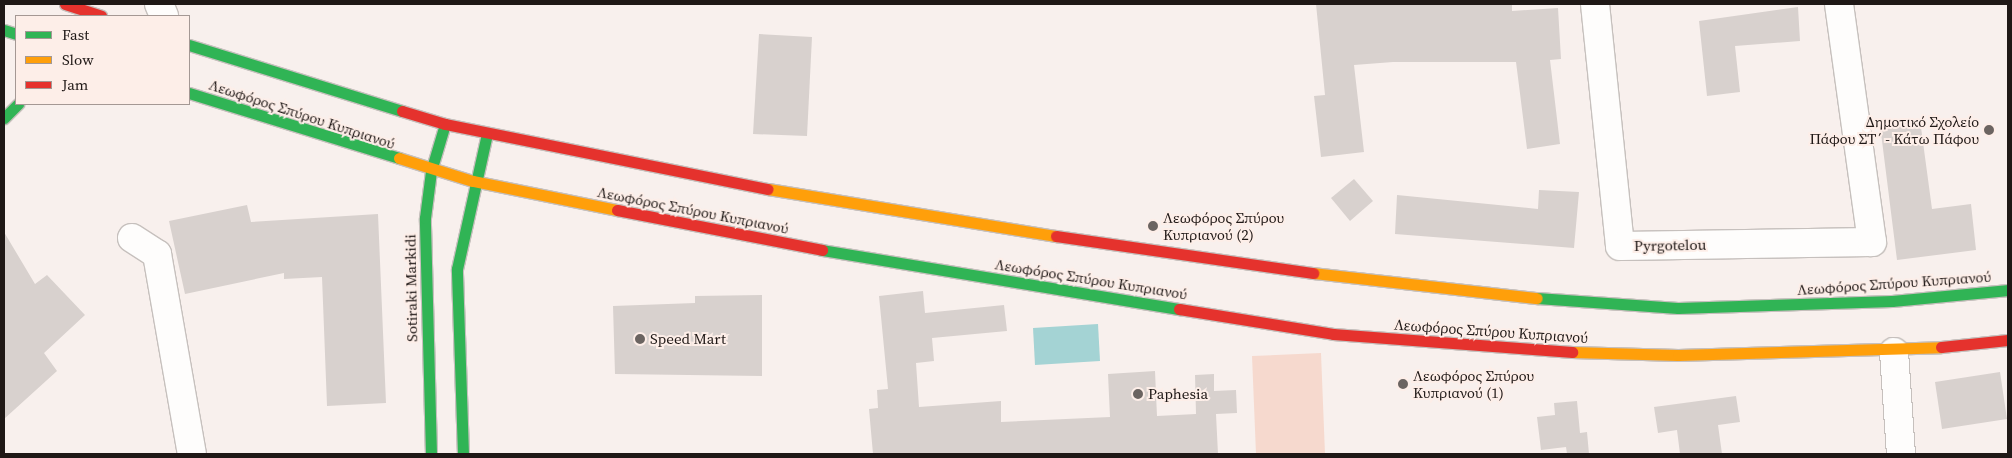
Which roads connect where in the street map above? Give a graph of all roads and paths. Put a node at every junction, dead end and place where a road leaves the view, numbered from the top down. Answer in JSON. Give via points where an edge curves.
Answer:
{"nodes":[{"id":1,"x":1595,"y":4,"type":"edge"},
{"id":2,"x":1839,"y":4,"type":"edge"},
{"id":3,"x":190,"y":45,"type":"edge"},
{"id":4,"x":190,"y":93,"type":"edge"},
{"id":5,"x":17,"y":105,"type":"edge"},
{"id":6,"x":4,"y":118,"type":"edge"},
{"id":7,"x":445,"y":124,"type":"junction"},
{"id":8,"x":487,"y":134,"type":"junction"},
{"id":9,"x":431,"y":171,"type":"junction"},
{"id":10,"x":473,"y":181,"type":"junction"},
{"id":11,"x":132,"y":238,"type":"dead end"},
{"id":12,"x":2008,"y":290,"type":"edge"},
{"id":13,"x":2008,"y":340,"type":"edge"},
{"id":14,"x":1894,"y":352,"type":"junction"},
{"id":15,"x":192,"y":454,"type":"edge"},
{"id":16,"x":431,"y":454,"type":"edge"},
{"id":17,"x":463,"y":454,"type":"edge"},
{"id":18,"x":1902,"y":454,"type":"edge"}],
"edges":[{"from":1,"to":2,"type":"street","name":"Pyrgotelou","via":[[1620,246],[1872,242]]},
{"from":3,"to":7,"type":"main road","name":"Λεωφόρος Σπύρου Κυπριανού"},
{"from":4,"to":9,"type":"main road","name":"Λεωφόρος Σπύρου Κυπριανού"},
{"from":5,"to":6,"type":"main road"},
{"from":7,"to":8,"type":"main road","name":"Λεωφόρος Σπύρου Κυπριανού"},
{"from":7,"to":9,"type":"main road","name":"Sotiraki Markidi"},
{"from":8,"to":10,"type":"main road"},
{"from":8,"to":12,"type":"main road","name":"Λεωφόρος Σπύρου Κυπριανού","via":[[670,172],[948,221],[1490,295],[1678,308],[1892,301]]},
{"from":9,"to":10,"type":"main road","name":"Λεωφόρος Σπύρου Κυπριανού"},
{"from":9,"to":16,"type":"main road","name":"Sotiraki Markidi","via":[[424,284]]},
{"from":10,"to":14,"type":"main road","name":"Λεωφόρος Σπύρου Κυπριανού","via":[[835,253],[1333,334],[1511,350],[1678,356]]},
{"from":10,"to":17,"type":"main road","via":[[457,268]]},
{"from":11,"to":15,"type":"street","via":[[157,254]]},
{"from":13,"to":14,"type":"main road","name":"Λεωφόρος Σπύρου Κυπριανού"},
{"from":14,"to":18,"type":"street"}]}
